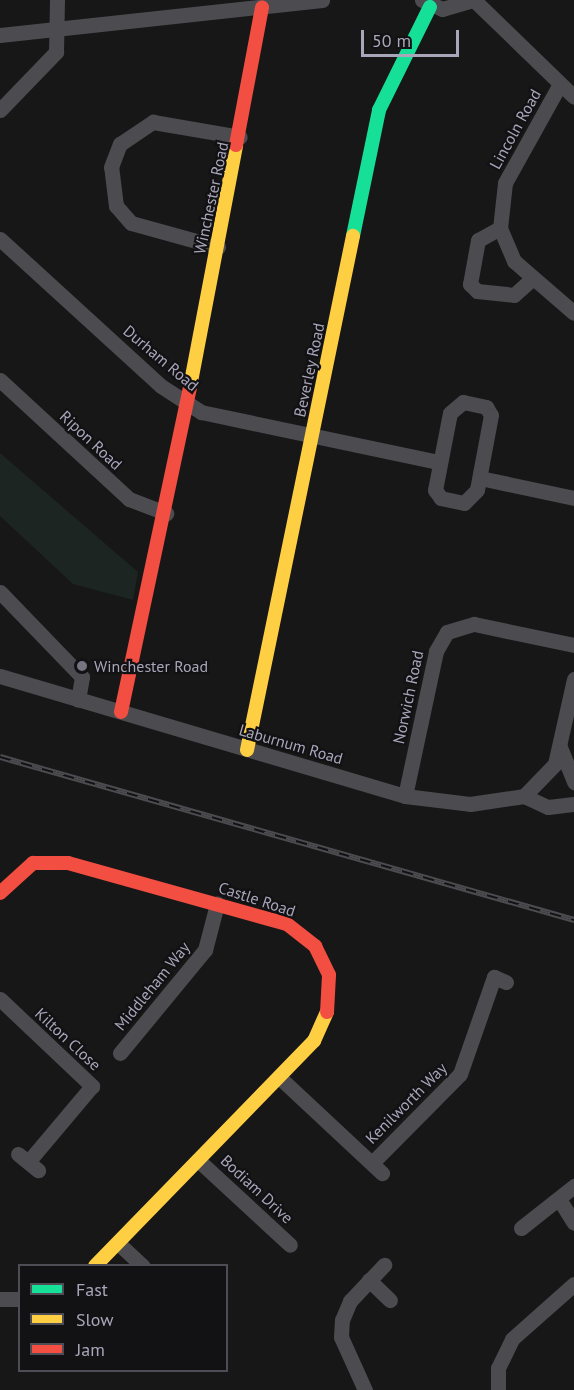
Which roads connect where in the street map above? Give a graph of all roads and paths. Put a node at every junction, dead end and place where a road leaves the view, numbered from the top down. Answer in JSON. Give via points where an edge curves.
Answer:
{"nodes":[{"id":1,"x":57,"y":0,"type":"edge"},
{"id":2,"x":322,"y":0,"type":"edge"},
{"id":3,"x":474,"y":0,"type":"edge"},
{"id":4,"x":426,"y":4,"type":"edge"},
{"id":5,"x":262,"y":7,"type":"junction"},
{"id":6,"x":60,"y":29,"type":"junction"},
{"id":7,"x":0,"y":35,"type":"edge"},
{"id":8,"x":560,"y":84,"type":"junction"},
{"id":9,"x":574,"y":97,"type":"edge"},
{"id":10,"x":0,"y":110,"type":"edge"},
{"id":11,"x":240,"y":137,"type":"junction"},
{"id":12,"x":500,"y":228,"type":"junction"},
{"id":13,"x":0,"y":239,"type":"edge"},
{"id":14,"x":218,"y":247,"type":"junction"},
{"id":15,"x":532,"y":279,"type":"junction"},
{"id":16,"x":574,"y":313,"type":"edge"},
{"id":17,"x":0,"y":381,"type":"edge"},
{"id":18,"x":186,"y":404,"type":"junction"},
{"id":19,"x":312,"y":434,"type":"junction"},
{"id":20,"x":440,"y":462,"type":"junction"},
{"id":21,"x":480,"y":478,"type":"junction"},
{"id":22,"x":574,"y":498,"type":"edge"},
{"id":23,"x":166,"y":513,"type":"junction"},
{"id":24,"x":0,"y":592,"type":"edge"},
{"id":25,"x":574,"y":645,"type":"edge"},
{"id":26,"x":0,"y":676,"type":"edge"},
{"id":27,"x":574,"y":679,"type":"edge"},
{"id":28,"x":78,"y":700,"type":"junction"},
{"id":29,"x":121,"y":712,"type":"junction"},
{"id":30,"x":560,"y":747,"type":"junction"},
{"id":31,"x":247,"y":750,"type":"junction"},
{"id":32,"x":574,"y":782,"type":"edge"},
{"id":33,"x":405,"y":796,"type":"junction"},
{"id":34,"x":524,"y":796,"type":"junction"},
{"id":35,"x":574,"y":804,"type":"edge"},
{"id":36,"x":0,"y":893,"type":"edge"},
{"id":37,"x":217,"y":904,"type":"junction"},
{"id":38,"x":506,"y":982,"type":"dead end"},
{"id":39,"x":0,"y":999,"type":"edge"},
{"id":40,"x":120,"y":1053,"type":"dead end"},
{"id":41,"x":279,"y":1077,"type":"junction"},
{"id":42,"x":198,"y":1160,"type":"junction"},
{"id":43,"x":28,"y":1162,"type":"dead end"},
{"id":44,"x":574,"y":1186,"type":"edge"},
{"id":45,"x":559,"y":1198,"type":"junction"},
{"id":46,"x":574,"y":1223,"type":"edge"},
{"id":47,"x":521,"y":1228,"type":"dead end"},
{"id":48,"x":118,"y":1243,"type":"junction"},
{"id":49,"x":291,"y":1245,"type":"dead end"},
{"id":50,"x":97,"y":1264,"type":"edge"},
{"id":51,"x":141,"y":1264,"type":"edge"},
{"id":52,"x":384,"y":1265,"type":"dead end"},
{"id":53,"x":369,"y":1280,"type":"junction"},
{"id":54,"x":574,"y":1284,"type":"edge"},
{"id":55,"x":0,"y":1299,"type":"edge"},
{"id":56,"x":18,"y":1299,"type":"edge"},
{"id":57,"x":390,"y":1300,"type":"dead end"},
{"id":58,"x":365,"y":1390,"type":"edge"},
{"id":59,"x":498,"y":1390,"type":"edge"}],
"edges":[{"from":1,"to":6,"type":"street"},
{"from":2,"to":5,"type":"street"},
{"from":3,"to":4,"type":"street","via":[[460,8]]},
{"from":3,"to":8,"type":"street"},
{"from":4,"to":19,"type":"street","name":"Beverley Road","via":[[379,110]]},
{"from":5,"to":6,"type":"street"},
{"from":5,"to":11,"type":"street","name":"Winchester Road"},
{"from":6,"to":7,"type":"street"},
{"from":6,"to":10,"type":"street","via":[[51,61]]},
{"from":8,"to":9,"type":"street"},
{"from":8,"to":12,"type":"street","name":"Lincoln Road","via":[[505,183]]},
{"from":11,"to":14,"type":"street","name":"Winchester Road"},
{"from":11,"to":14,"type":"street","via":[[153,122],[120,144],[111,166],[116,206],[131,223]]},
{"from":12,"to":15,"type":"street","name":"Lincoln Road","via":[[514,261]]},
{"from":12,"to":15,"type":"street","via":[[478,240],[470,284],[477,291],[514,296]]},
{"from":13,"to":18,"type":"street","name":"Durham Road"},
{"from":14,"to":18,"type":"street","name":"Winchester Road"},
{"from":15,"to":16,"type":"street","name":"Lincoln Road"},
{"from":17,"to":23,"type":"street","name":"Ripon Road","via":[[129,499]]},
{"from":18,"to":19,"type":"street","name":"Durham Road"},
{"from":18,"to":23,"type":"street","name":"Winchester Road"},
{"from":19,"to":20,"type":"street","name":"Durham Road"},
{"from":19,"to":31,"type":"street","name":"Beverley Road"},
{"from":20,"to":21,"type":"street","via":[[435,490],[441,498],[470,501]]},
{"from":20,"to":21,"type":"street","via":[[455,404],[486,407],[490,422]]},
{"from":21,"to":22,"type":"street"},
{"from":23,"to":29,"type":"street","name":"Winchester Road"},
{"from":24,"to":28,"type":"street","via":[[82,677]]},
{"from":25,"to":33,"type":"street","name":"Norwich Road","via":[[474,624],[447,632],[436,651]]},
{"from":26,"to":28,"type":"street","name":"Laburnum Road"},
{"from":27,"to":30,"type":"street"},
{"from":28,"to":29,"type":"street","name":"Laburnum Road"},
{"from":29,"to":31,"type":"street","name":"Laburnum Road"},
{"from":30,"to":32,"type":"street"},
{"from":30,"to":34,"type":"street","via":[[547,776]]},
{"from":31,"to":33,"type":"street","name":"Laburnum Road"},
{"from":33,"to":34,"type":"street","name":"Laburnum Road","via":[[490,805]]},
{"from":34,"to":35,"type":"street","via":[[548,807]]},
{"from":36,"to":37,"type":"street","name":"Castle Road","via":[[33,863],[48,859]]},
{"from":37,"to":40,"type":"street","name":"Middleham Way","via":[[205,950]]},
{"from":37,"to":41,"type":"street","name":"Castle Road","via":[[286,924],[315,946],[329,975],[331,1004],[321,1030]]},
{"from":38,"to":41,"type":"street","name":"Kenilworth Way","via":[[494,977],[460,1074],[377,1168]]},
{"from":39,"to":43,"type":"street","name":"Kilton Close","via":[[92,1086]]},
{"from":41,"to":42,"type":"street","name":"Castle Road"},
{"from":42,"to":48,"type":"street","name":"Castle Road"},
{"from":42,"to":49,"type":"street","name":"Bodiam Drive"},
{"from":44,"to":45,"type":"street"},
{"from":45,"to":46,"type":"street"},
{"from":45,"to":47,"type":"street"},
{"from":48,"to":50,"type":"street","name":"Castle Road"},
{"from":48,"to":51,"type":"street"},
{"from":52,"to":53,"type":"street"},
{"from":53,"to":57,"type":"street"},
{"from":53,"to":58,"type":"street","via":[[350,1301],[341,1337]]},
{"from":54,"to":59,"type":"street","via":[[512,1339],[498,1368]]},
{"from":55,"to":56,"type":"street"}]}
